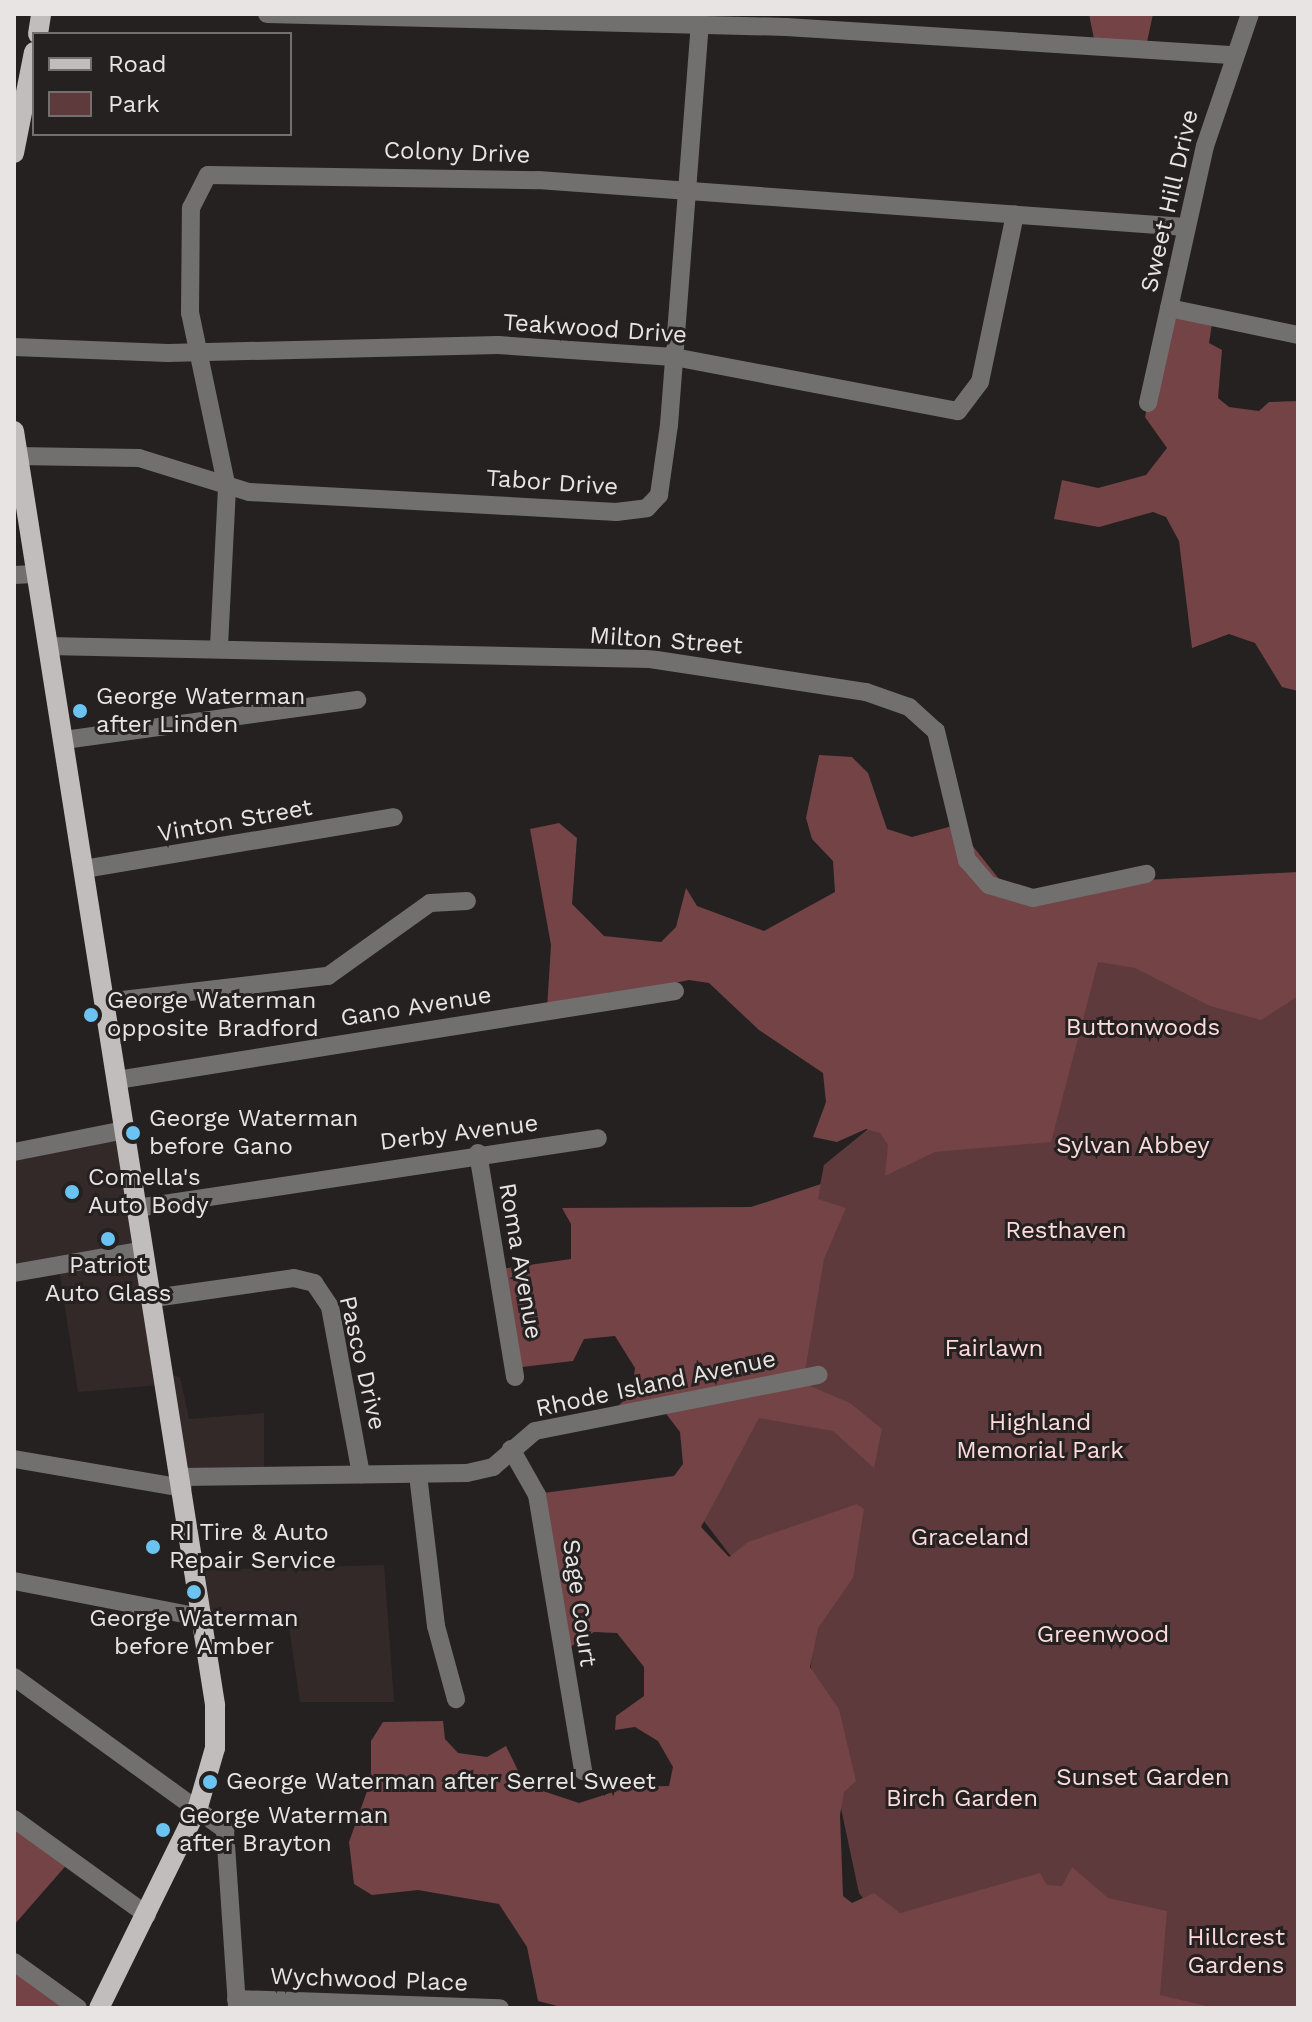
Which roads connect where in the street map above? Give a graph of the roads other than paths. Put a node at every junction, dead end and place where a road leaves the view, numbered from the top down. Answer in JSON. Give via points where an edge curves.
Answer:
{"nodes":[{"id":1,"x":267,"y":14,"type":"edge"},
{"id":2,"x":1250,"y":14,"type":"edge"},
{"id":3,"x":700,"y":25,"type":"junction"},
{"id":4,"x":1234,"y":55,"type":"junction"},
{"id":5,"x":32,"y":62,"type":"edge"},
{"id":6,"x":14,"y":153,"type":"edge"},
{"id":7,"x":685,"y":190,"type":"junction"},
{"id":8,"x":1015,"y":215,"type":"junction"},
{"id":9,"x":1185,"y":227,"type":"junction"},
{"id":10,"x":1169,"y":308,"type":"junction"},
{"id":11,"x":1298,"y":335,"type":"edge"},
{"id":12,"x":14,"y":347,"type":"edge"},
{"id":13,"x":193,"y":349,"type":"junction"},
{"id":14,"x":674,"y":357,"type":"junction"},
{"id":15,"x":1148,"y":403,"type":"dead end"},
{"id":16,"x":14,"y":431,"type":"edge"},
{"id":17,"x":17,"y":456,"type":"junction"},
{"id":18,"x":227,"y":488,"type":"junction"},
{"id":19,"x":24,"y":574,"type":"edge"},
{"id":20,"x":48,"y":646,"type":"junction"},
{"id":21,"x":219,"y":646,"type":"junction"},
{"id":22,"x":357,"y":700,"type":"dead end"},
{"id":23,"x":64,"y":740,"type":"junction"},
{"id":24,"x":394,"y":817,"type":"dead end"},
{"id":25,"x":84,"y":869,"type":"junction"},
{"id":26,"x":1146,"y":874,"type":"dead end"},
{"id":27,"x":467,"y":901,"type":"dead end"},
{"id":28,"x":675,"y":991,"type":"dead end"},
{"id":29,"x":105,"y":1002,"type":"junction"},
{"id":30,"x":117,"y":1080,"type":"junction"},
{"id":31,"x":124,"y":1130,"type":"junction"},
{"id":32,"x":598,"y":1138,"type":"dead end"},
{"id":33,"x":14,"y":1152,"type":"edge"},
{"id":34,"x":478,"y":1153,"type":"junction"},
{"id":35,"x":137,"y":1208,"type":"junction"},
{"id":36,"x":144,"y":1250,"type":"junction"},
{"id":37,"x":14,"y":1273,"type":"edge"},
{"id":38,"x":154,"y":1298,"type":"junction"},
{"id":39,"x":819,"y":1375,"type":"dead end"},
{"id":40,"x":515,"y":1377,"type":"dead end"},
{"id":41,"x":511,"y":1449,"type":"junction"},
{"id":42,"x":14,"y":1459,"type":"edge"},
{"id":43,"x":361,"y":1474,"type":"junction"},
{"id":44,"x":418,"y":1475,"type":"junction"},
{"id":45,"x":182,"y":1483,"type":"junction"},
{"id":46,"x":14,"y":1581,"type":"edge"},
{"id":47,"x":205,"y":1618,"type":"junction"},
{"id":48,"x":14,"y":1677,"type":"edge"},
{"id":49,"x":456,"y":1699,"type":"dead end"},
{"id":50,"x":583,"y":1771,"type":"dead end"},
{"id":51,"x":198,"y":1807,"type":"junction"},
{"id":52,"x":14,"y":1819,"type":"edge"},
{"id":53,"x":147,"y":1915,"type":"junction"},
{"id":54,"x":14,"y":1962,"type":"edge"},
{"id":55,"x":237,"y":2004,"type":"edge"},
{"id":56,"x":396,"y":2006,"type":"edge"},
{"id":57,"x":78,"y":2008,"type":"edge"},
{"id":58,"x":99,"y":2008,"type":"edge"},
{"id":59,"x":500,"y":2008,"type":"edge"}],
"edges":[{"from":1,"to":3,"type":"street"},
{"from":2,"to":4,"type":"street","name":"Sweet Hill Drive"},
{"from":3,"to":4,"type":"street"},
{"from":3,"to":7,"type":"street","name":"Tabor Drive"},
{"from":4,"to":9,"type":"street","name":"Sweet Hill Drive"},
{"from":5,"to":6,"type":"main road"},
{"from":7,"to":8,"type":"street","name":"Colony Drive"},
{"from":7,"to":13,"type":"street","name":"Colony Drive","via":[[218,171],[200,180],[191,208]]},
{"from":7,"to":14,"type":"street","name":"Tabor Drive"},
{"from":8,"to":9,"type":"street","name":"Colony Drive"},
{"from":8,"to":14,"type":"street","name":"Teakwood Drive","via":[[980,382],[958,411]]},
{"from":9,"to":10,"type":"street","name":"Sweet Hill Drive"},
{"from":10,"to":11,"type":"street"},
{"from":10,"to":15,"type":"street","name":"Sweet Hill Drive"},
{"from":12,"to":13,"type":"street","name":"Teakwood Drive"},
{"from":13,"to":14,"type":"street","name":"Teakwood Drive","via":[[498,345]]},
{"from":13,"to":18,"type":"street","name":"Colony Drive"},
{"from":14,"to":18,"type":"street","name":"Tabor Drive","via":[[659,495],[637,512]]},
{"from":16,"to":17,"type":"main road"},
{"from":17,"to":18,"type":"street","name":"Tabor Drive","via":[[139,458],[195,471]]},
{"from":17,"to":19,"type":"main road"},
{"from":18,"to":21,"type":"street","name":"Colony Drive"},
{"from":19,"to":20,"type":"main road"},
{"from":20,"to":21,"type":"street","name":"Milton Street"},
{"from":20,"to":23,"type":"main road"},
{"from":21,"to":26,"type":"street","name":"Milton Street","via":[[650,659],[890,697],[936,731],[967,860],[989,885],[1033,898]]},
{"from":22,"to":23,"type":"street"},
{"from":23,"to":25,"type":"main road"},
{"from":24,"to":25,"type":"street","name":"Vinton Street"},
{"from":25,"to":29,"type":"main road"},
{"from":27,"to":29,"type":"street","via":[[430,903],[328,976]]},
{"from":28,"to":30,"type":"street","name":"Gano Avenue"},
{"from":29,"to":30,"type":"main road"},
{"from":30,"to":31,"type":"main road"},
{"from":31,"to":33,"type":"street"},
{"from":31,"to":35,"type":"main road"},
{"from":32,"to":34,"type":"street","name":"Derby Avenue"},
{"from":34,"to":35,"type":"street","name":"Derby Avenue"},
{"from":34,"to":40,"type":"street","name":"Roma Avenue"},
{"from":35,"to":36,"type":"main road"},
{"from":36,"to":37,"type":"street"},
{"from":36,"to":38,"type":"main road"},
{"from":38,"to":43,"type":"street","name":"Pasco Drive","via":[[294,1278],[314,1283],[330,1307]]},
{"from":38,"to":45,"type":"main road"},
{"from":39,"to":41,"type":"street","name":"Rhode Island Avenue","via":[[570,1422],[535,1431]]},
{"from":41,"to":44,"type":"street","name":"Rhode Island Avenue","via":[[493,1467]]},
{"from":41,"to":50,"type":"street","name":"Sage Court","via":[[537,1495]]},
{"from":42,"to":45,"type":"street","name":"Rhode Island Avenue"},
{"from":43,"to":44,"type":"street","name":"Rhode Island Avenue"},
{"from":43,"to":45,"type":"street","name":"Rhode Island Avenue"},
{"from":44,"to":49,"type":"street","via":[[436,1626]]},
{"from":45,"to":47,"type":"main road"},
{"from":46,"to":47,"type":"street"},
{"from":47,"to":51,"type":"main road","via":[[216,1734]]},
{"from":48,"to":51,"type":"street"},
{"from":51,"to":53,"type":"main road"},
{"from":51,"to":55,"type":"street","via":[[225,1830],[231,1848]]},
{"from":52,"to":53,"type":"street"},
{"from":53,"to":58,"type":"main road"},
{"from":54,"to":57,"type":"street"},
{"from":55,"to":56,"type":"street","name":"Wychwood Place"},
{"from":56,"to":59,"type":"street","name":"Wychwood Place"}]}
